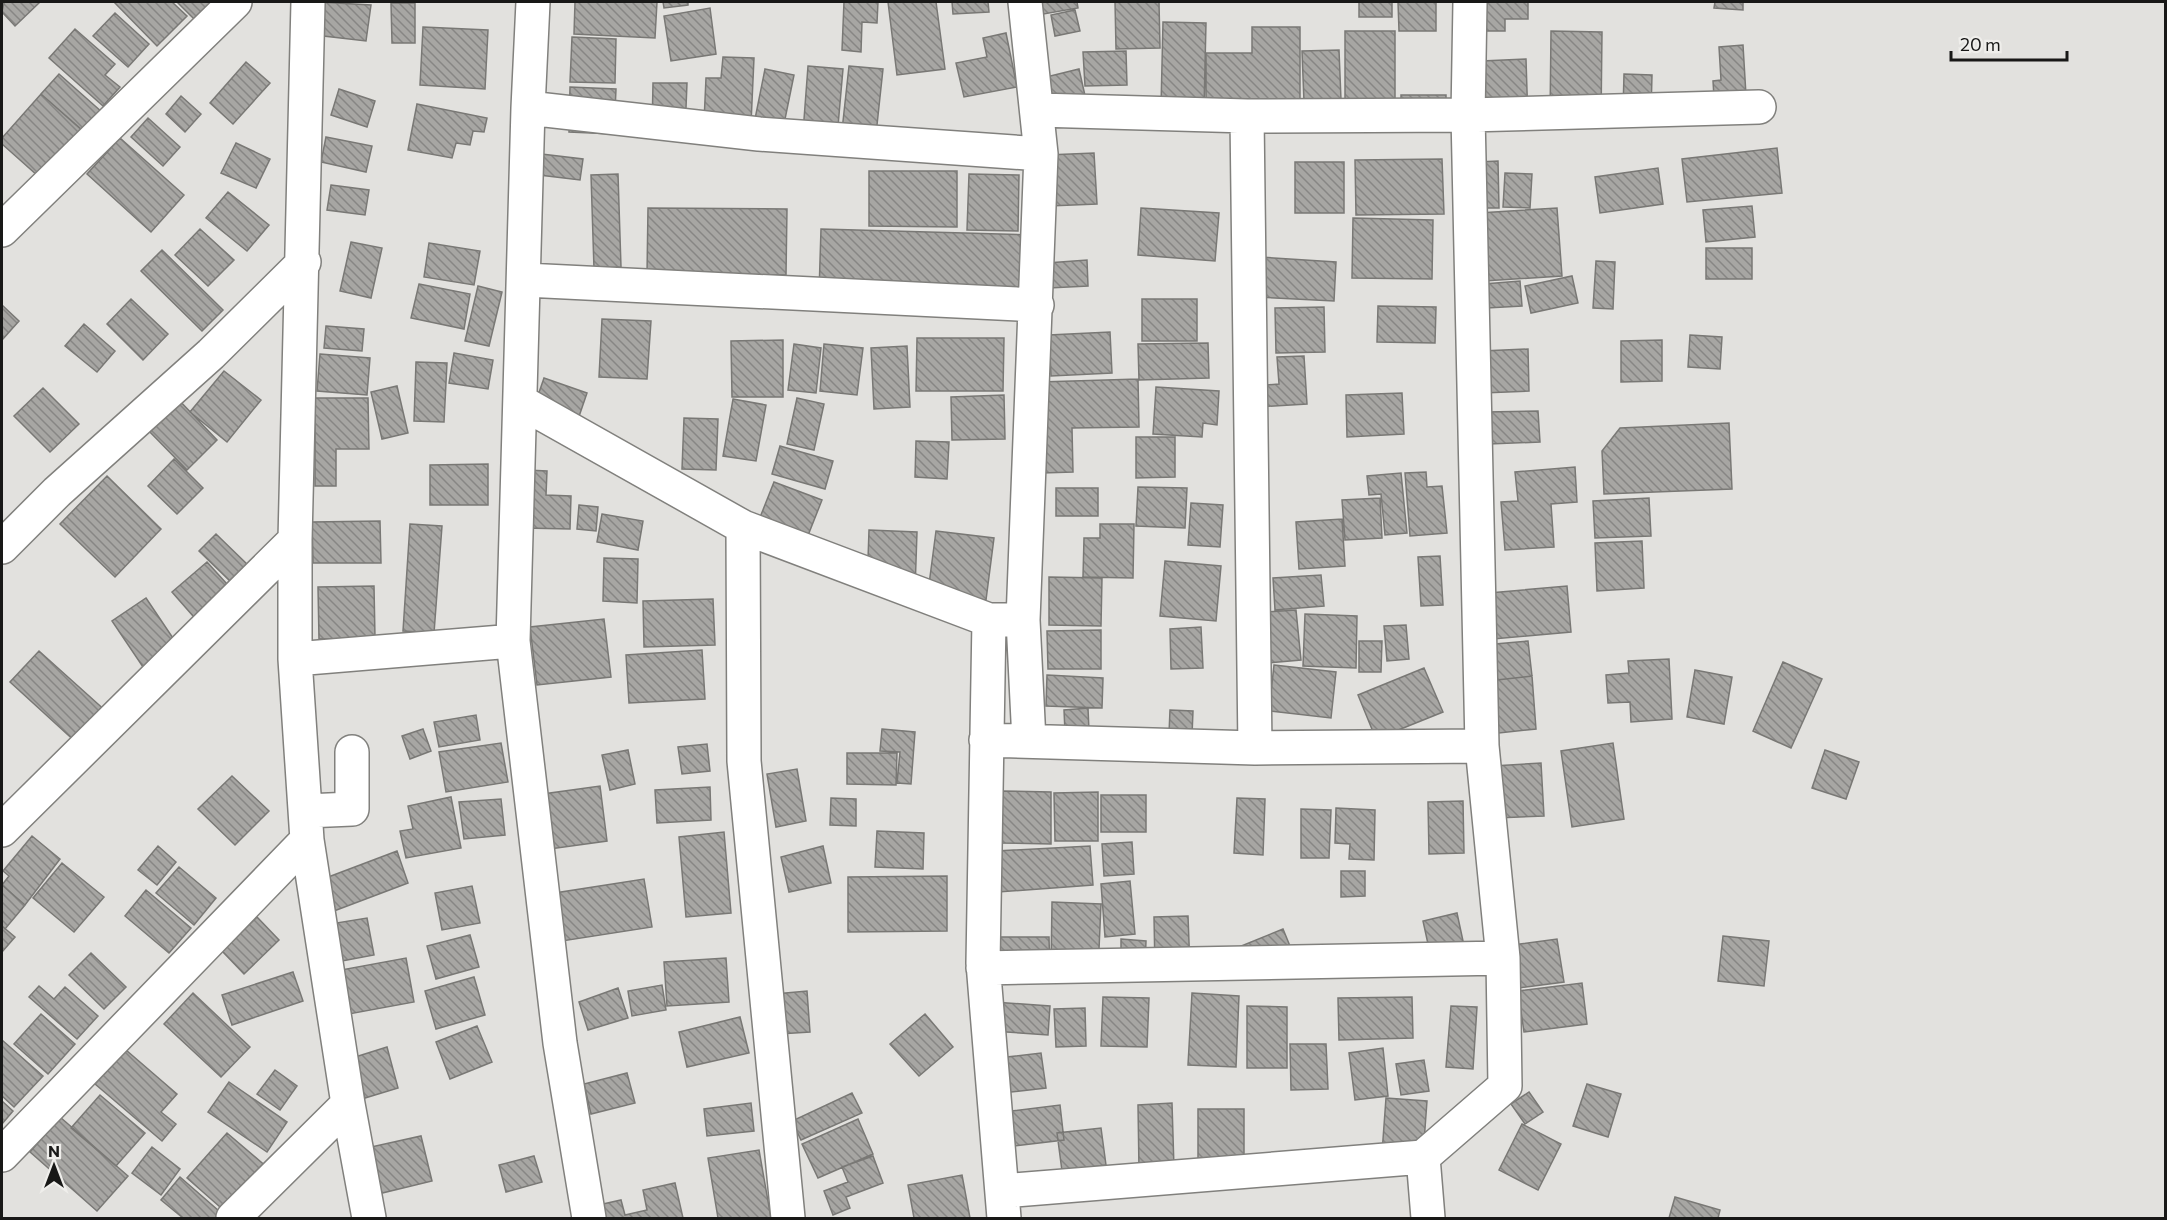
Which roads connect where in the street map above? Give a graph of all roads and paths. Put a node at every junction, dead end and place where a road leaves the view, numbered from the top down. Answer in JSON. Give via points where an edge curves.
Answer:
{"nodes":[{"id":1,"x":235,"y":2,"type":"edge"},
{"id":2,"x":308,"y":2,"type":"edge"},
{"id":3,"x":533,"y":2,"type":"edge"},
{"id":4,"x":1025,"y":2,"type":"edge"},
{"id":5,"x":1470,"y":2,"type":"edge"},
{"id":6,"x":1759,"y":107,"type":"dead end"},
{"id":7,"x":528,"y":108,"type":"junction"},
{"id":8,"x":1038,"y":110,"type":"junction"},
{"id":9,"x":1468,"y":115,"type":"junction"},
{"id":10,"x":1247,"y":116,"type":"junction"},
{"id":11,"x":1041,"y":154,"type":"junction"},
{"id":12,"x":2,"y":230,"type":"edge"},
{"id":13,"x":304,"y":262,"type":"junction"},
{"id":14,"x":525,"y":280,"type":"junction"},
{"id":15,"x":1037,"y":305,"type":"junction"},
{"id":16,"x":521,"y":402,"type":"junction"},
{"id":17,"x":742,"y":527,"type":"junction"},
{"id":18,"x":295,"y":540,"type":"junction"},
{"id":19,"x":2,"y":547,"type":"edge"},
{"id":20,"x":989,"y":621,"type":"junction"},
{"id":21,"x":1023,"y":621,"type":"junction"},
{"id":22,"x":513,"y":642,"type":"junction"},
{"id":23,"x":295,"y":659,"type":"junction"},
{"id":24,"x":986,"y":740,"type":"junction"},
{"id":25,"x":1029,"y":741,"type":"junction"},
{"id":26,"x":1482,"y":746,"type":"junction"},
{"id":27,"x":1255,"y":748,"type":"junction"},
{"id":28,"x":352,"y":752,"type":"dead end"},
{"id":29,"x":306,"y":826,"type":"junction"},
{"id":30,"x":2,"y":830,"type":"edge"},
{"id":31,"x":1503,"y":958,"type":"junction"},
{"id":32,"x":984,"y":968,"type":"junction"},
{"id":33,"x":348,"y":1104,"type":"junction"},
{"id":34,"x":2,"y":1155,"type":"edge"},
{"id":35,"x":1423,"y":1157,"type":"junction"},
{"id":36,"x":1003,"y":1204,"type":"edge"},
{"id":37,"x":233,"y":1218,"type":"edge"},
{"id":38,"x":369,"y":1218,"type":"edge"},
{"id":39,"x":589,"y":1218,"type":"edge"},
{"id":40,"x":788,"y":1218,"type":"edge"},
{"id":41,"x":1428,"y":1218,"type":"edge"}],
"edges":[{"from":1,"to":12,"type":"street"},
{"from":2,"to":13,"type":"street"},
{"from":3,"to":7,"type":"street"},
{"from":4,"to":8,"type":"street"},
{"from":5,"to":9,"type":"street"},
{"from":6,"to":9,"type":"street"},
{"from":7,"to":11,"type":"street","via":[[759,134]]},
{"from":7,"to":14,"type":"street"},
{"from":8,"to":10,"type":"street"},
{"from":8,"to":11,"type":"street"},
{"from":9,"to":10,"type":"street"},
{"from":9,"to":26,"type":"street"},
{"from":10,"to":27,"type":"street"},
{"from":11,"to":15,"type":"street"},
{"from":13,"to":18,"type":"street"},
{"from":13,"to":19,"type":"street","via":[[211,354],[57,492]]},
{"from":14,"to":15,"type":"street"},
{"from":14,"to":16,"type":"street"},
{"from":15,"to":21,"type":"street"},
{"from":16,"to":17,"type":"street"},
{"from":16,"to":22,"type":"street"},
{"from":17,"to":20,"type":"street"},
{"from":17,"to":40,"type":"street","via":[[744,761]]},
{"from":18,"to":23,"type":"street"},
{"from":18,"to":30,"type":"street"},
{"from":20,"to":21,"type":"street"},
{"from":20,"to":24,"type":"street"},
{"from":21,"to":25,"type":"street"},
{"from":22,"to":23,"type":"street"},
{"from":22,"to":39,"type":"street","via":[[560,1043]]},
{"from":23,"to":29,"type":"street"},
{"from":24,"to":25,"type":"street"},
{"from":24,"to":32,"type":"street"},
{"from":25,"to":27,"type":"street"},
{"from":26,"to":27,"type":"street"},
{"from":26,"to":31,"type":"street"},
{"from":28,"to":29,"type":"street","via":[[352,809]]},
{"from":29,"to":33,"type":"street"},
{"from":29,"to":34,"type":"street"},
{"from":31,"to":32,"type":"street"},
{"from":31,"to":35,"type":"street","via":[[1505,1086]]},
{"from":32,"to":36,"type":"street"},
{"from":33,"to":37,"type":"street"},
{"from":33,"to":38,"type":"street"},
{"from":35,"to":36,"type":"street"},
{"from":35,"to":41,"type":"street"}]}
